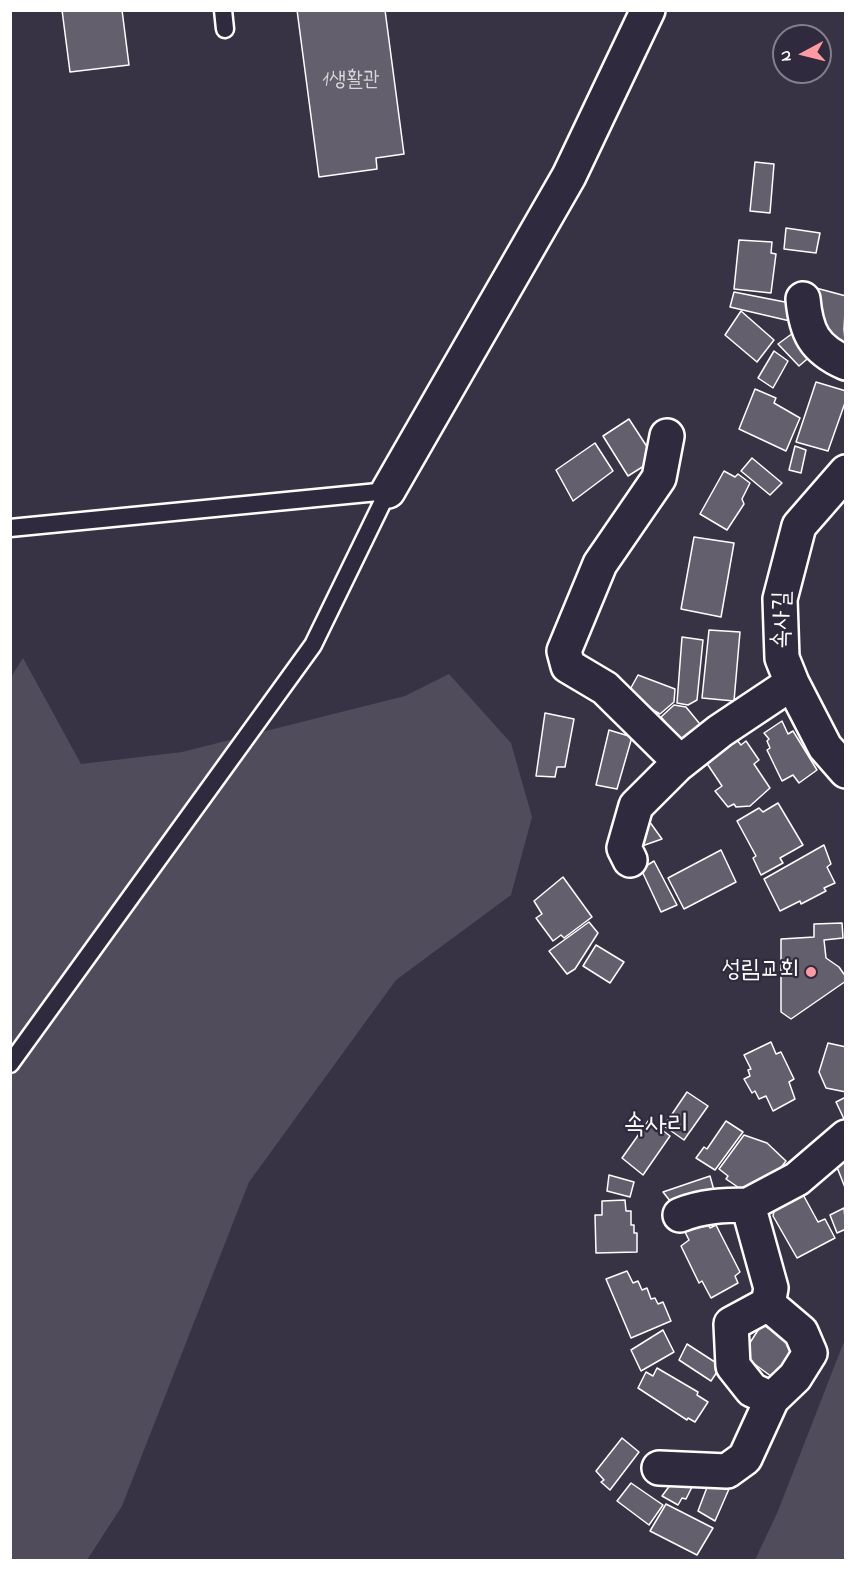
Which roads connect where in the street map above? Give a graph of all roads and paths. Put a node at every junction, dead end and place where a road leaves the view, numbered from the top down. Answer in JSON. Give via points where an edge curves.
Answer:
{"nodes":[{"id":1,"x":222,"y":10,"type":"edge"},
{"id":2,"x":648,"y":10,"type":"edge"},
{"id":3,"x":225,"y":29,"type":"dead end"},
{"id":4,"x":802,"y":299,"type":"dead end"},
{"id":5,"x":846,"y":363,"type":"edge"},
{"id":6,"x":667,"y":436,"type":"dead end"},
{"id":7,"x":846,"y":472,"type":"edge"},
{"id":8,"x":388,"y":491,"type":"junction"},
{"id":9,"x":10,"y":528,"type":"edge"},
{"id":10,"x":792,"y":683,"type":"junction"},
{"id":11,"x":681,"y":762,"type":"junction"},
{"id":12,"x":846,"y":771,"type":"edge"},
{"id":13,"x":630,"y":860,"type":"dead end"},
{"id":14,"x":10,"y":1064,"type":"edge"},
{"id":15,"x":846,"y":1137,"type":"edge"},
{"id":16,"x":748,"y":1205,"type":"junction"},
{"id":17,"x":680,"y":1215,"type":"dead end"},
{"id":18,"x":768,"y":1304,"type":"junction"},
{"id":19,"x":772,"y":1399,"type":"junction"},
{"id":20,"x":659,"y":1468,"type":"dead end"}],
"edges":[{"from":1,"to":3,"type":"lane"},
{"from":2,"to":8,"type":"street","via":[[569,176]]},
{"from":4,"to":5,"type":"street","via":[[812,340]]},
{"from":6,"to":11,"type":"street","via":[[659,478],[600,564],[564,651],[568,666],[605,688]]},
{"from":7,"to":10,"type":"street","name":"속사길","via":[[799,526],[780,599],[782,658]]},
{"from":8,"to":9,"type":"lane"},
{"from":8,"to":14,"type":"lane","via":[[313,645]]},
{"from":10,"to":11,"type":"street"},
{"from":10,"to":12,"type":"street","name":"속사길","via":[[825,747]]},
{"from":11,"to":13,"type":"street","via":[[636,806],[624,848]]},
{"from":15,"to":16,"type":"street","via":[[797,1179]]},
{"from":16,"to":17,"type":"street","via":[[713,1207]]},
{"from":16,"to":18,"type":"street","via":[[771,1288]]},
{"from":18,"to":19,"type":"street","via":[[801,1332],[810,1353],[795,1377]]},
{"from":18,"to":19,"type":"street","via":[[731,1324],[733,1366],[752,1390]]},
{"from":19,"to":20,"type":"street","via":[[745,1458],[727,1471]]}]}
